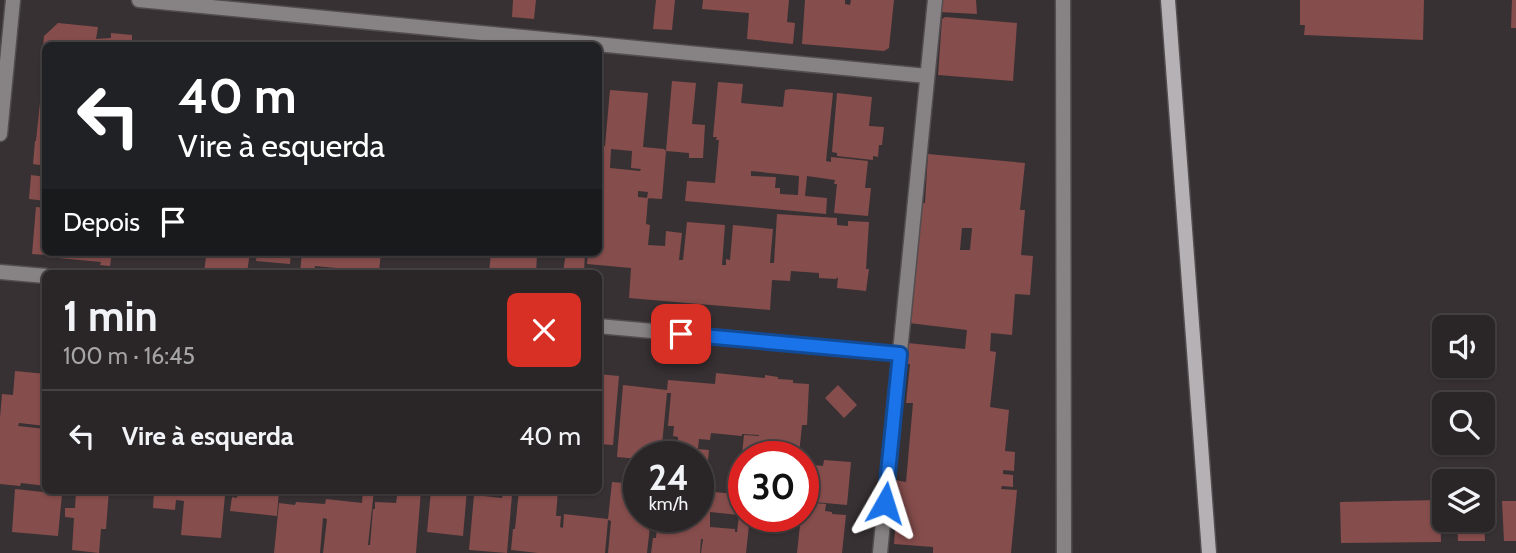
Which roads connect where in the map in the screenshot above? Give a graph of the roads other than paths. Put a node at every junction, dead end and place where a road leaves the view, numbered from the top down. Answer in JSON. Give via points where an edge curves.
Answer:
{"nodes":[{"id":1,"x":13,"y":0,"type":"edge"},
{"id":2,"x":139,"y":0,"type":"edge"},
{"id":3,"x":935,"y":0,"type":"edge"},
{"id":4,"x":1063,"y":0,"type":"edge"},
{"id":5,"x":1168,"y":0,"type":"edge"},
{"id":6,"x":574,"y":42,"type":"edge"},
{"id":7,"x":602,"y":45,"type":"edge"},
{"id":8,"x":927,"y":76,"type":"junction"},
{"id":9,"x":0,"y":134,"type":"edge"},
{"id":10,"x":0,"y":272,"type":"edge"},
{"id":11,"x":42,"y":276,"type":"edge"},
{"id":12,"x":602,"y":326,"type":"edge"},
{"id":13,"x":900,"y":354,"type":"junction"},
{"id":14,"x":880,"y":553,"type":"edge"},
{"id":15,"x":1064,"y":553,"type":"edge"},
{"id":16,"x":1209,"y":553,"type":"edge"}],
"edges":[{"from":1,"to":9,"type":"street"},
{"from":2,"to":6,"type":"street"},
{"from":3,"to":8,"type":"street"},
{"from":4,"to":15,"type":"street"},
{"from":5,"to":16,"type":"main road"},
{"from":7,"to":8,"type":"street"},
{"from":8,"to":13,"type":"street"},
{"from":10,"to":11,"type":"street"},
{"from":12,"to":13,"type":"street"},
{"from":13,"to":14,"type":"street"}]}
